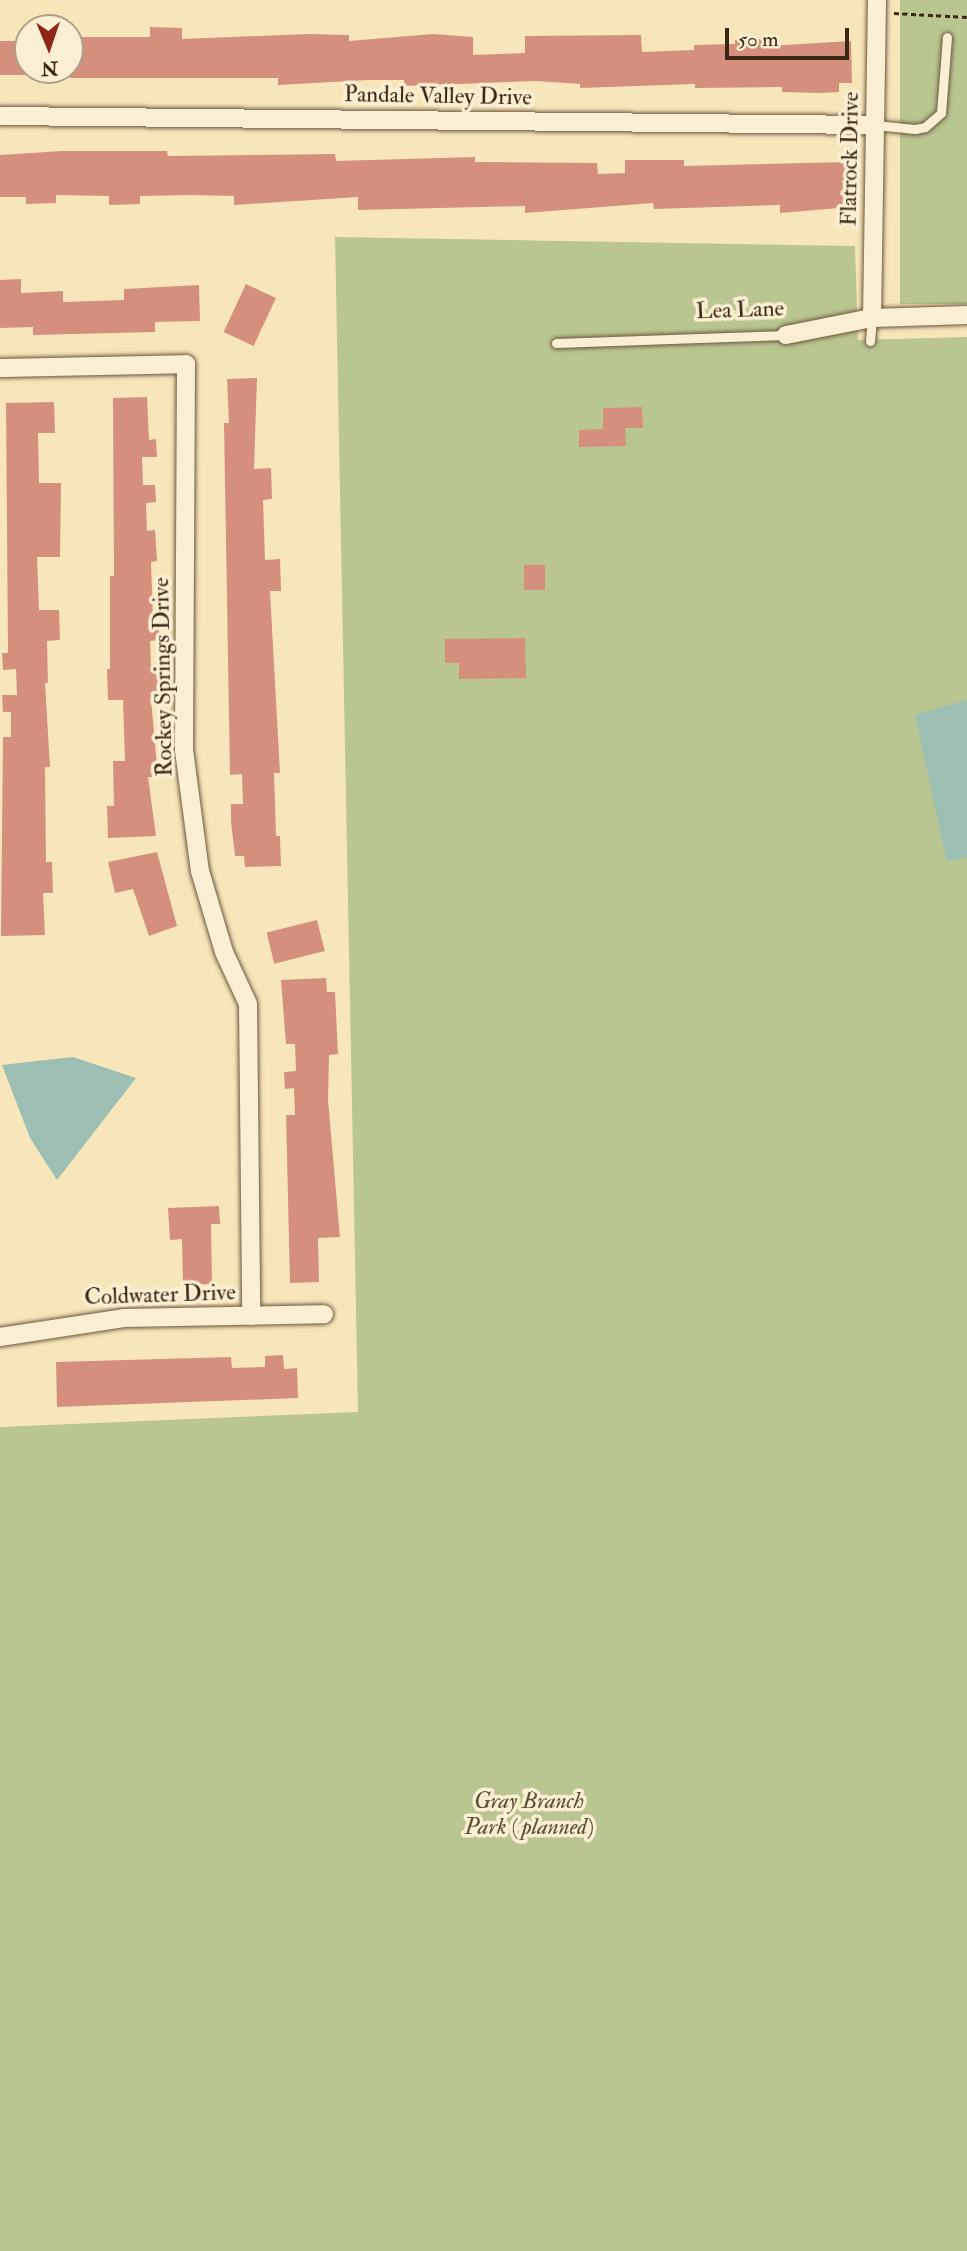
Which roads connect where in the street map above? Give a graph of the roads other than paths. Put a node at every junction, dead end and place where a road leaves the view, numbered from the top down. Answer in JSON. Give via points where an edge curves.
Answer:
{"nodes":[{"id":1,"x":877,"y":6,"type":"edge"},
{"id":2,"x":947,"y":37,"type":"dead end"},
{"id":3,"x":0,"y":116,"type":"edge"},
{"id":4,"x":875,"y":125,"type":"junction"},
{"id":5,"x":967,"y":315,"type":"edge"},
{"id":6,"x":872,"y":318,"type":"junction"},
{"id":7,"x":786,"y":335,"type":"joint"},
{"id":8,"x":870,"y":341,"type":"dead end"},
{"id":9,"x":556,"y":344,"type":"dead end"},
{"id":10,"x":0,"y":368,"type":"edge"},
{"id":11,"x":324,"y":1314,"type":"dead end"},
{"id":12,"x":251,"y":1316,"type":"junction"},
{"id":13,"x":0,"y":1337,"type":"edge"}],
"edges":[{"from":1,"to":4,"type":"street","name":"Flatrock Drive"},
{"from":2,"to":4,"type":"lane","via":[[941,113],[926,127]]},
{"from":3,"to":4,"type":"street","name":"Pandale Valley Drive"},
{"from":4,"to":6,"type":"street","name":"Flatrock Drive"},
{"from":5,"to":6,"type":"street","name":"Lea Lane"},
{"from":6,"to":7,"type":"street","name":"Lea Lane"},
{"from":6,"to":8,"type":"lane"},
{"from":7,"to":9,"type":"lane","name":"Lea Lane"},
{"from":10,"to":12,"type":"street","name":"Rockey Springs Drive","via":[[186,364],[184,750],[200,871],[224,952],[248,1004]]},
{"from":11,"to":12,"type":"street","name":"Coldwater Drive"},
{"from":12,"to":13,"type":"street","name":"Coldwater Drive","via":[[124,1318],[39,1327]]}]}
